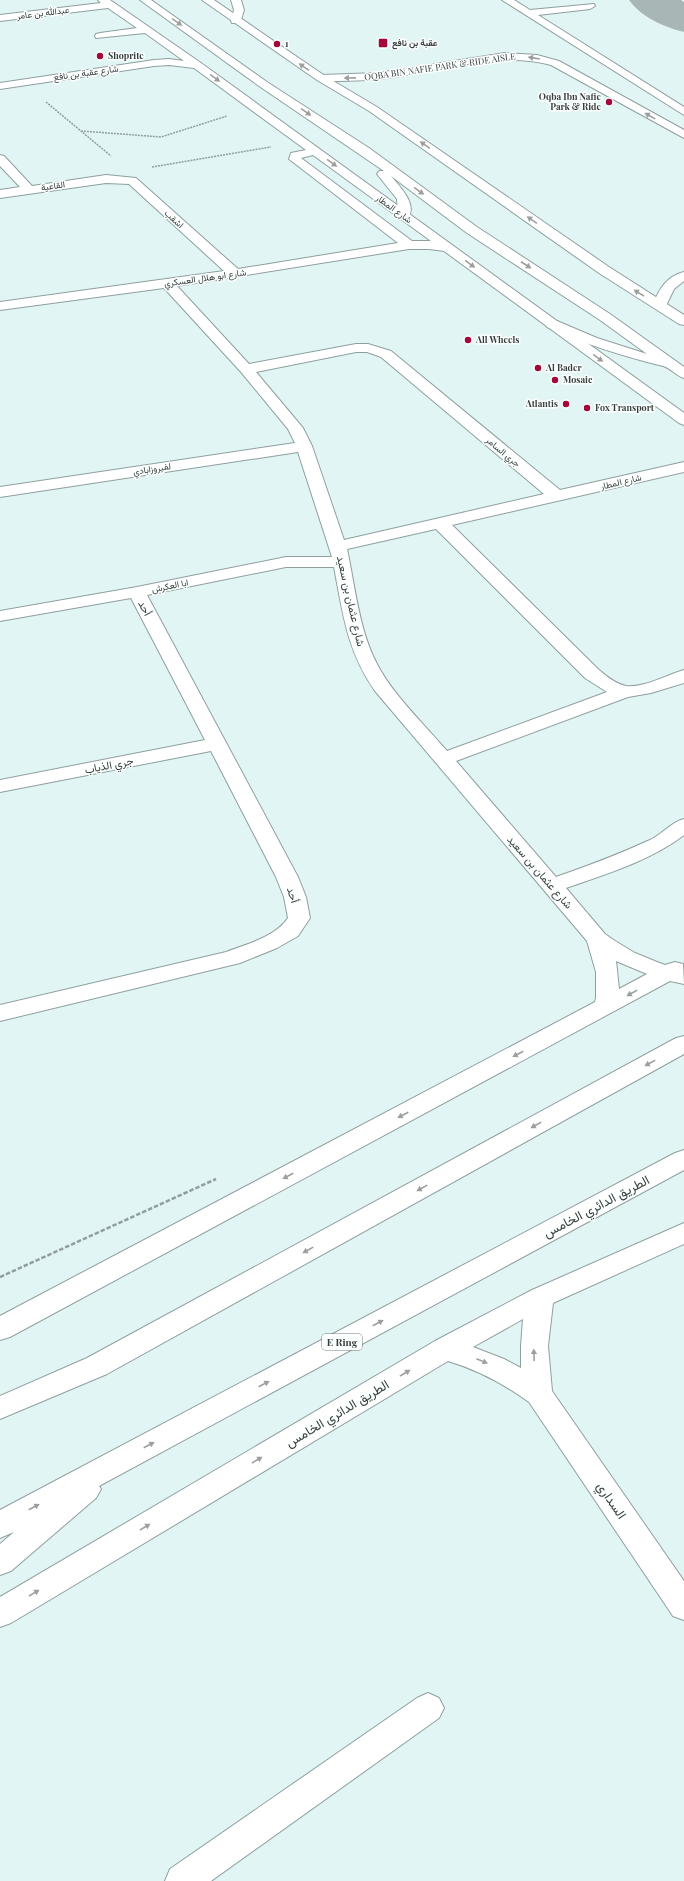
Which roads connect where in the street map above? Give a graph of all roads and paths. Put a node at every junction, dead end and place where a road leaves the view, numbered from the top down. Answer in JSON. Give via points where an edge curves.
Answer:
{"nodes":[{"id":1,"x":145,"y":0,"type":"edge"},
{"id":2,"x":207,"y":0,"type":"edge"},
{"id":3,"x":236,"y":0,"type":"edge"},
{"id":4,"x":507,"y":0,"type":"edge"},
{"id":5,"x":106,"y":2,"type":"edge"},
{"id":6,"x":590,"y":6,"type":"dead end"},
{"id":7,"x":86,"y":8,"type":"junction"},
{"id":8,"x":529,"y":14,"type":"junction"},
{"id":9,"x":98,"y":16,"type":"dead end"},
{"id":10,"x":0,"y":18,"type":"edge"},
{"id":11,"x":236,"y":21,"type":"junction"},
{"id":12,"x":110,"y":25,"type":"dead end"},
{"id":13,"x":148,"y":30,"type":"junction"},
{"id":14,"x":121,"y":34,"type":"junction"},
{"id":15,"x":100,"y":36,"type":"dead end"},
{"id":16,"x":169,"y":47,"type":"junction"},
{"id":17,"x":197,"y":65,"type":"junction"},
{"id":18,"x":321,"y":78,"type":"junction"},
{"id":19,"x":0,"y":79,"type":"edge"},
{"id":20,"x":22,"y":82,"type":"junction"},
{"id":21,"x":0,"y":86,"type":"edge"},
{"id":22,"x":254,"y":107,"type":"junction"},
{"id":23,"x":684,"y":112,"type":"edge"},
{"id":24,"x":81,"y":131,"type":"junction"},
{"id":25,"x":684,"y":135,"type":"edge"},
{"id":26,"x":303,"y":142,"type":"junction"},
{"id":27,"x":315,"y":151,"type":"junction"},
{"id":28,"x":365,"y":151,"type":"junction"},
{"id":29,"x":0,"y":159,"type":"edge"},
{"id":30,"x":134,"y":170,"type":"junction"},
{"id":31,"x":106,"y":179,"type":"joint"},
{"id":32,"x":120,"y":179,"type":"junction"},
{"id":33,"x":29,"y":190,"type":"junction"},
{"id":34,"x":0,"y":194,"type":"edge"},
{"id":35,"x":404,"y":215,"type":"junction"},
{"id":36,"x":424,"y":231,"type":"junction"},
{"id":37,"x":408,"y":245,"type":"junction"},
{"id":38,"x":448,"y":248,"type":"junction"},
{"id":39,"x":235,"y":274,"type":"junction"},
{"id":40,"x":684,"y":276,"type":"edge"},
{"id":41,"x":167,"y":283,"type":"junction"},
{"id":42,"x":660,"y":305,"type":"junction"},
{"id":43,"x":0,"y":306,"type":"edge"},
{"id":44,"x":684,"y":321,"type":"edge"},
{"id":45,"x":552,"y":324,"type":"junction"},
{"id":46,"x":670,"y":365,"type":"junction"},
{"id":47,"x":246,"y":369,"type":"junction"},
{"id":48,"x":684,"y":374,"type":"edge"},
{"id":49,"x":684,"y":420,"type":"edge"},
{"id":50,"x":304,"y":446,"type":"junction"},
{"id":51,"x":684,"y":468,"type":"edge"},
{"id":52,"x":0,"y":492,"type":"edge"},
{"id":53,"x":558,"y":497,"type":"junction"},
{"id":54,"x":440,"y":524,"type":"junction"},
{"id":55,"x":339,"y":554,"type":"junction"},
{"id":56,"x":137,"y":592,"type":"junction"},
{"id":57,"x":0,"y":616,"type":"edge"},
{"id":58,"x":684,"y":676,"type":"edge"},
{"id":59,"x":624,"y":692,"type":"junction"},
{"id":60,"x":217,"y":744,"type":"junction"},
{"id":61,"x":444,"y":759,"type":"junction"},
{"id":62,"x":0,"y":786,"type":"edge"},
{"id":63,"x":684,"y":826,"type":"edge"},
{"id":64,"x":552,"y":886,"type":"junction"},
{"id":65,"x":597,"y":939,"type":"junction"},
{"id":66,"x":678,"y":972,"type":"edge"},
{"id":67,"x":606,"y":1007,"type":"junction"},
{"id":68,"x":0,"y":1014,"type":"edge"},
{"id":69,"x":684,"y":1044,"type":"edge"},
{"id":70,"x":684,"y":1159,"type":"edge"},
{"id":71,"x":684,"y":1234,"type":"edge"},
{"id":72,"x":541,"y":1298,"type":"junction"},
{"id":73,"x":0,"y":1330,"type":"edge"},
{"id":74,"x":445,"y":1349,"type":"junction"},
{"id":75,"x":539,"y":1394,"type":"junction"},
{"id":76,"x":0,"y":1408,"type":"edge"},
{"id":77,"x":116,"y":1463,"type":"junction"},
{"id":78,"x":0,"y":1525,"type":"edge"},
{"id":79,"x":0,"y":1562,"type":"edge"},
{"id":80,"x":684,"y":1606,"type":"edge"},
{"id":81,"x":0,"y":1613,"type":"edge"},
{"id":82,"x":428,"y":1708,"type":"dead end"},
{"id":83,"x":182,"y":1881,"type":"edge"}],
"edges":[{"from":1,"to":28,"type":"main road","one_way":true,"via":[[263,84]]},
{"from":2,"to":11,"type":"main road"},
{"from":3,"to":11,"type":"main road","via":[[239,10]]},
{"from":4,"to":8,"type":"main road"},
{"from":5,"to":7,"type":"main road","name":"عبدالله بن عامر"},
{"from":5,"to":13,"type":"main road","name":"شارع المطار"},
{"from":6,"to":8,"type":"main road"},
{"from":7,"to":9,"type":"main road"},
{"from":7,"to":10,"type":"main road","name":"عبدالله بن عامر"},
{"from":8,"to":23,"type":"main road"},
{"from":18,"to":11,"type":"main road","one_way":true},
{"from":12,"to":14,"type":"main road"},
{"from":13,"to":14,"type":"main road"},
{"from":13,"to":16,"type":"main road","name":"شارع المطار"},
{"from":14,"to":15,"type":"main road"},
{"from":16,"to":17,"type":"main road","name":"شارع المطار"},
{"from":16,"to":19,"type":"main road","name":"شارع عقبة بن نافع","via":[[167,52],[155,57]]},
{"from":17,"to":20,"type":"main road","name":"شارع عقبة بن نافع","via":[[169,62]]},
{"from":17,"to":22,"type":"main road","name":"شارع المطار","one_way":true},
{"from":25,"to":18,"type":"main road","name":"OQBA BIN NAFIE PARK & RIDE AISLE","one_way":true,"via":[[555,63],[537,58],[505,56],[378,76]]},
{"from":42,"to":18,"type":"main road","one_way":true,"via":[[604,270],[373,108]]},
{"from":20,"to":21,"type":"main road","name":"شارع عقبة بن نافع"},
{"from":20,"to":24,"type":"path"},
{"from":22,"to":24,"type":"path","via":[[161,137]]},
{"from":22,"to":26,"type":"main road","name":"شارع المطار"},
{"from":24,"to":30,"type":"path","via":[[121,164]]},
{"from":26,"to":27,"type":"main road","name":"شارع المطار"},
{"from":26,"to":30,"type":"path"},
{"from":27,"to":35,"type":"main road","name":"شارع المطار","one_way":true},
{"from":27,"to":37,"type":"main road","via":[[296,156],[295,159]]},
{"from":28,"to":35,"type":"main road","via":[[399,193],[404,204]]},
{"from":28,"to":46,"type":"main road","one_way":true,"via":[[472,230],[605,316]]},
{"from":29,"to":33,"type":"main road"},
{"from":30,"to":32,"type":"path"},
{"from":31,"to":32,"type":"main road","name":"اشقب"},
{"from":31,"to":33,"type":"main road","name":"القاعية"},
{"from":32,"to":39,"type":"main road","name":"اشقب","via":[[132,181]]},
{"from":33,"to":34,"type":"main road","name":"القاعية"},
{"from":35,"to":36,"type":"main road","name":"شارع المطار"},
{"from":36,"to":37,"type":"main road","name":"شارع ابو هلال العسكري","via":[[420,239]]},
{"from":36,"to":38,"type":"main road","name":"شارع المطار"},
{"from":37,"to":38,"type":"main road","name":"شارع ابو هلال العسكري"},
{"from":37,"to":39,"type":"main road","name":"شارع ابو هلال العسكري"},
{"from":38,"to":45,"type":"main road","name":"شارع المطار","one_way":true},
{"from":39,"to":41,"type":"main road","name":"شارع ابو هلال العسكري"},
{"from":40,"to":42,"type":"main road","via":[[678,278],[665,291]]},
{"from":41,"to":43,"type":"main road","name":"شارع ابو هلال العسكري"},
{"from":41,"to":47,"type":"main road","name":"شارع عثمان بن سعيد"},
{"from":42,"to":44,"type":"main road"},
{"from":45,"to":46,"type":"main road","via":[[590,342]]},
{"from":45,"to":49,"type":"main road","name":"شارع المطار","one_way":true},
{"from":46,"to":48,"type":"main road"},
{"from":47,"to":50,"type":"main road","name":"شارع عثمان بن سعيد","via":[[295,428]]},
{"from":47,"to":53,"type":"main road","name":"جري السامر","via":[[350,349],[377,350],[386,354]]},
{"from":50,"to":52,"type":"main road","name":"لفيروزابادي"},
{"from":50,"to":55,"type":"main road","name":"شارع عثمان بن سعيد"},
{"from":51,"to":53,"type":"main road","name":"شارع المطار"},
{"from":53,"to":54,"type":"main road"},
{"from":54,"to":55,"type":"main road"},
{"from":54,"to":59,"type":"main road","via":[[592,674],[604,684]]},
{"from":55,"to":56,"type":"main road","name":"ابا العكرش"},
{"from":55,"to":61,"type":"main road","name":"شارع عثمان بن سعيد","via":[[355,628],[367,663],[382,686]]},
{"from":56,"to":57,"type":"main road","name":"ابا العكرش"},
{"from":56,"to":60,"type":"main road","name":"أحد"},
{"from":58,"to":59,"type":"main road","via":[[660,685]]},
{"from":59,"to":61,"type":"main road"},
{"from":60,"to":62,"type":"main road","name":"جري الذياب"},
{"from":60,"to":68,"type":"main road","name":"أحد","via":[[295,897],[299,918],[290,931],[269,943],[232,958]]},
{"from":61,"to":64,"type":"main road","name":"شارع عثمان بن سعيد"},
{"from":63,"to":64,"type":"main road","via":[[660,843]]},
{"from":64,"to":65,"type":"main road","name":"شارع عثمان بن سعيد"},
{"from":65,"to":66,"type":"main road","name":"شارع عثمان بن سعيد","via":[[628,959]]},
{"from":65,"to":67,"type":"main road","name":"شارع عثمان بن سعيد","via":[[608,972]]},
{"from":66,"to":67,"type":"main road","one_way":true},
{"from":67,"to":73,"type":"main road","one_way":true},
{"from":69,"to":76,"type":"main road","one_way":true,"via":[[97,1366]]},
{"from":77,"to":70,"type":"main road","name":"الطريق الدائري الخامس","number":"E Ring","one_way":true},
{"from":71,"to":72,"type":"main road","name":"الطريق الدائري الخامس"},
{"from":72,"to":74,"type":"main road","name":"الطريق الدائري الخامس"},
{"from":75,"to":72,"type":"main road","name":"السداري","one_way":true,"via":[[533,1344]]},
{"from":74,"to":75,"type":"main road","name":"السداري","one_way":true,"via":[[496,1366]]},
{"from":81,"to":74,"type":"main road","name":"الطريق الدائري الخامس","one_way":true},
{"from":75,"to":80,"type":"main road","name":"السداري"},
{"from":78,"to":77,"type":"main road","name":"الطريق الدائري الخامس","number":"E Ring","one_way":true},
{"from":77,"to":79,"type":"main road"},
{"from":82,"to":83,"type":"main road"}]}
